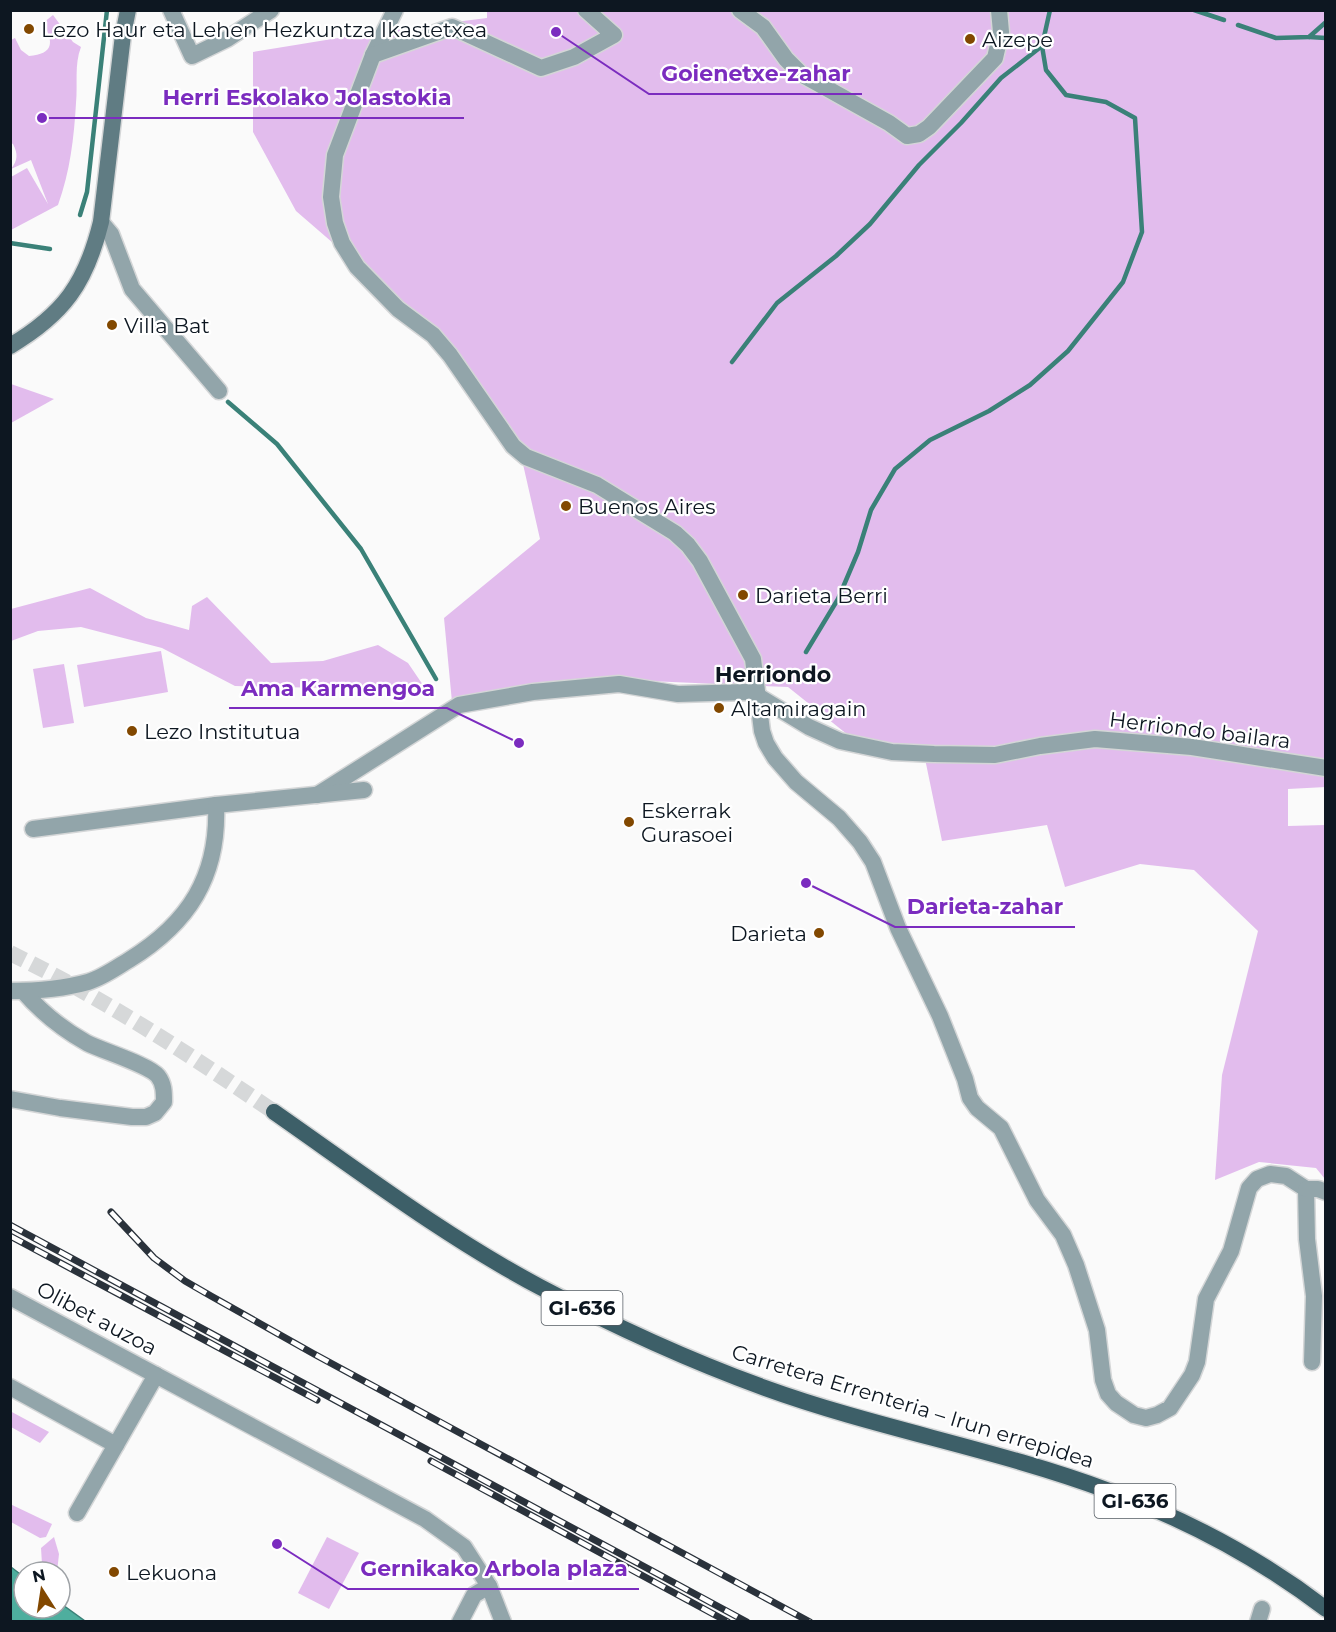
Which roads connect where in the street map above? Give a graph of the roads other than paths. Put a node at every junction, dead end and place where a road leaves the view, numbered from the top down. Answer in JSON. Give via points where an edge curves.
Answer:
{"nodes":[{"id":1,"x":171,"y":10,"type":"edge"},
{"id":2,"x":271,"y":10,"type":"edge"},
{"id":3,"x":395,"y":10,"type":"edge"},
{"id":4,"x":586,"y":10,"type":"edge"},
{"id":5,"x":740,"y":10,"type":"edge"},
{"id":6,"x":999,"y":10,"type":"edge"},
{"id":7,"x":131,"y":15,"type":"edge"},
{"id":8,"x":373,"y":55,"type":"junction"},
{"id":9,"x":100,"y":222,"type":"junction"},
{"id":10,"x":10,"y":346,"type":"edge"},
{"id":11,"x":219,"y":391,"type":"dead end"},
{"id":12,"x":758,"y":696,"type":"junction"},
{"id":13,"x":1326,"y":768,"type":"edge"},
{"id":14,"x":364,"y":790,"type":"dead end"},
{"id":15,"x":317,"y":795,"type":"junction"},
{"id":16,"x":216,"y":805,"type":"junction"},
{"id":17,"x":33,"y":829,"type":"dead end"},
{"id":18,"x":17,"y":991,"type":"edge"},
{"id":19,"x":10,"y":1099,"type":"edge"},
{"id":20,"x":274,"y":1112,"type":"tunnel mouth"},
{"id":21,"x":1306,"y":1189,"type":"junction"},
{"id":22,"x":1326,"y":1192,"type":"edge"},
{"id":23,"x":10,"y":1297,"type":"edge"},
{"id":24,"x":1312,"y":1362,"type":"dead end"},
{"id":25,"x":156,"y":1375,"type":"junction"},
{"id":26,"x":10,"y":1387,"type":"edge"},
{"id":27,"x":116,"y":1445,"type":"junction"},
{"id":28,"x":77,"y":1513,"type":"dead end"},
{"id":29,"x":489,"y":1586,"type":"junction"},
{"id":30,"x":1326,"y":1609,"type":"edge"},
{"id":31,"x":460,"y":1622,"type":"edge"},
{"id":32,"x":503,"y":1622,"type":"edge"}],
"edges":[{"from":1,"to":2,"type":"street","via":[[192,56]]},
{"from":3,"to":8,"type":"street"},
{"from":4,"to":8,"type":"street","via":[[614,35],[574,57],[541,68],[452,27]]},
{"from":5,"to":6,"type":"street","via":[[763,27],[801,74],[907,136],[929,128],[995,58],[1001,32]]},
{"from":7,"to":9,"type":"main road","via":[[120,60]]},
{"from":8,"to":12,"type":"street","via":[[335,155],[331,197],[342,243],[357,267],[445,349],[513,446],[526,457],[597,485],[688,545],[753,659]]},
{"from":9,"to":10,"type":"main road","via":[[86,269],[66,302],[48,320]]},
{"from":9,"to":11,"type":"street","via":[[111,234],[132,289]]},
{"from":12,"to":13,"type":"street","name":"Herriondo bailara","via":[[840,741],[892,752],[995,754],[1095,739],[1192,747]]},
{"from":12,"to":15,"type":"street","name":"Herriondo bailara","via":[[747,692],[678,694],[618,684],[467,703],[448,710]]},
{"from":12,"to":21,"type":"street","via":[[762,731],[775,758],[796,782],[839,818],[873,862],[898,928],[940,1017],[970,1098],[1001,1128],[1037,1200],[1062,1235],[1097,1330],[1103,1380],[1116,1403],[1146,1418],[1170,1408],[1192,1376],[1206,1299],[1231,1251],[1249,1188],[1257,1179],[1270,1174],[1286,1176]]},
{"from":14,"to":15,"type":"street"},
{"from":15,"to":16,"type":"street"},
{"from":16,"to":17,"type":"street"},
{"from":16,"to":18,"type":"street","via":[[217,830],[210,866],[192,903],[175,924],[145,950],[90,981],[55,989]]},
{"from":18,"to":19,"type":"street","via":[[86,1042],[157,1075],[164,1088],[164,1102],[155,1113],[132,1118]]},
{"from":20,"to":30,"type":"main road","name":"Carretera Errenteria – Irun errepidea","number":"GI-636","via":[[457,1238],[538,1286],[621,1328],[766,1388],[1063,1475],[1145,1505],[1252,1558]]},
{"from":21,"to":22,"type":"street"},
{"from":21,"to":24,"type":"street","via":[[1314,1296]]},
{"from":23,"to":25,"type":"street","name":"Olibet auzoa"},
{"from":25,"to":27,"type":"street","name":"Olibet auzoa"},
{"from":25,"to":29,"type":"street","via":[[425,1519],[464,1547]]},
{"from":26,"to":27,"type":"street"},
{"from":27,"to":28,"type":"street","name":"Olibet auzoa"},
{"from":29,"to":31,"type":"street","via":[[474,1595]]},
{"from":29,"to":32,"type":"street"}]}
